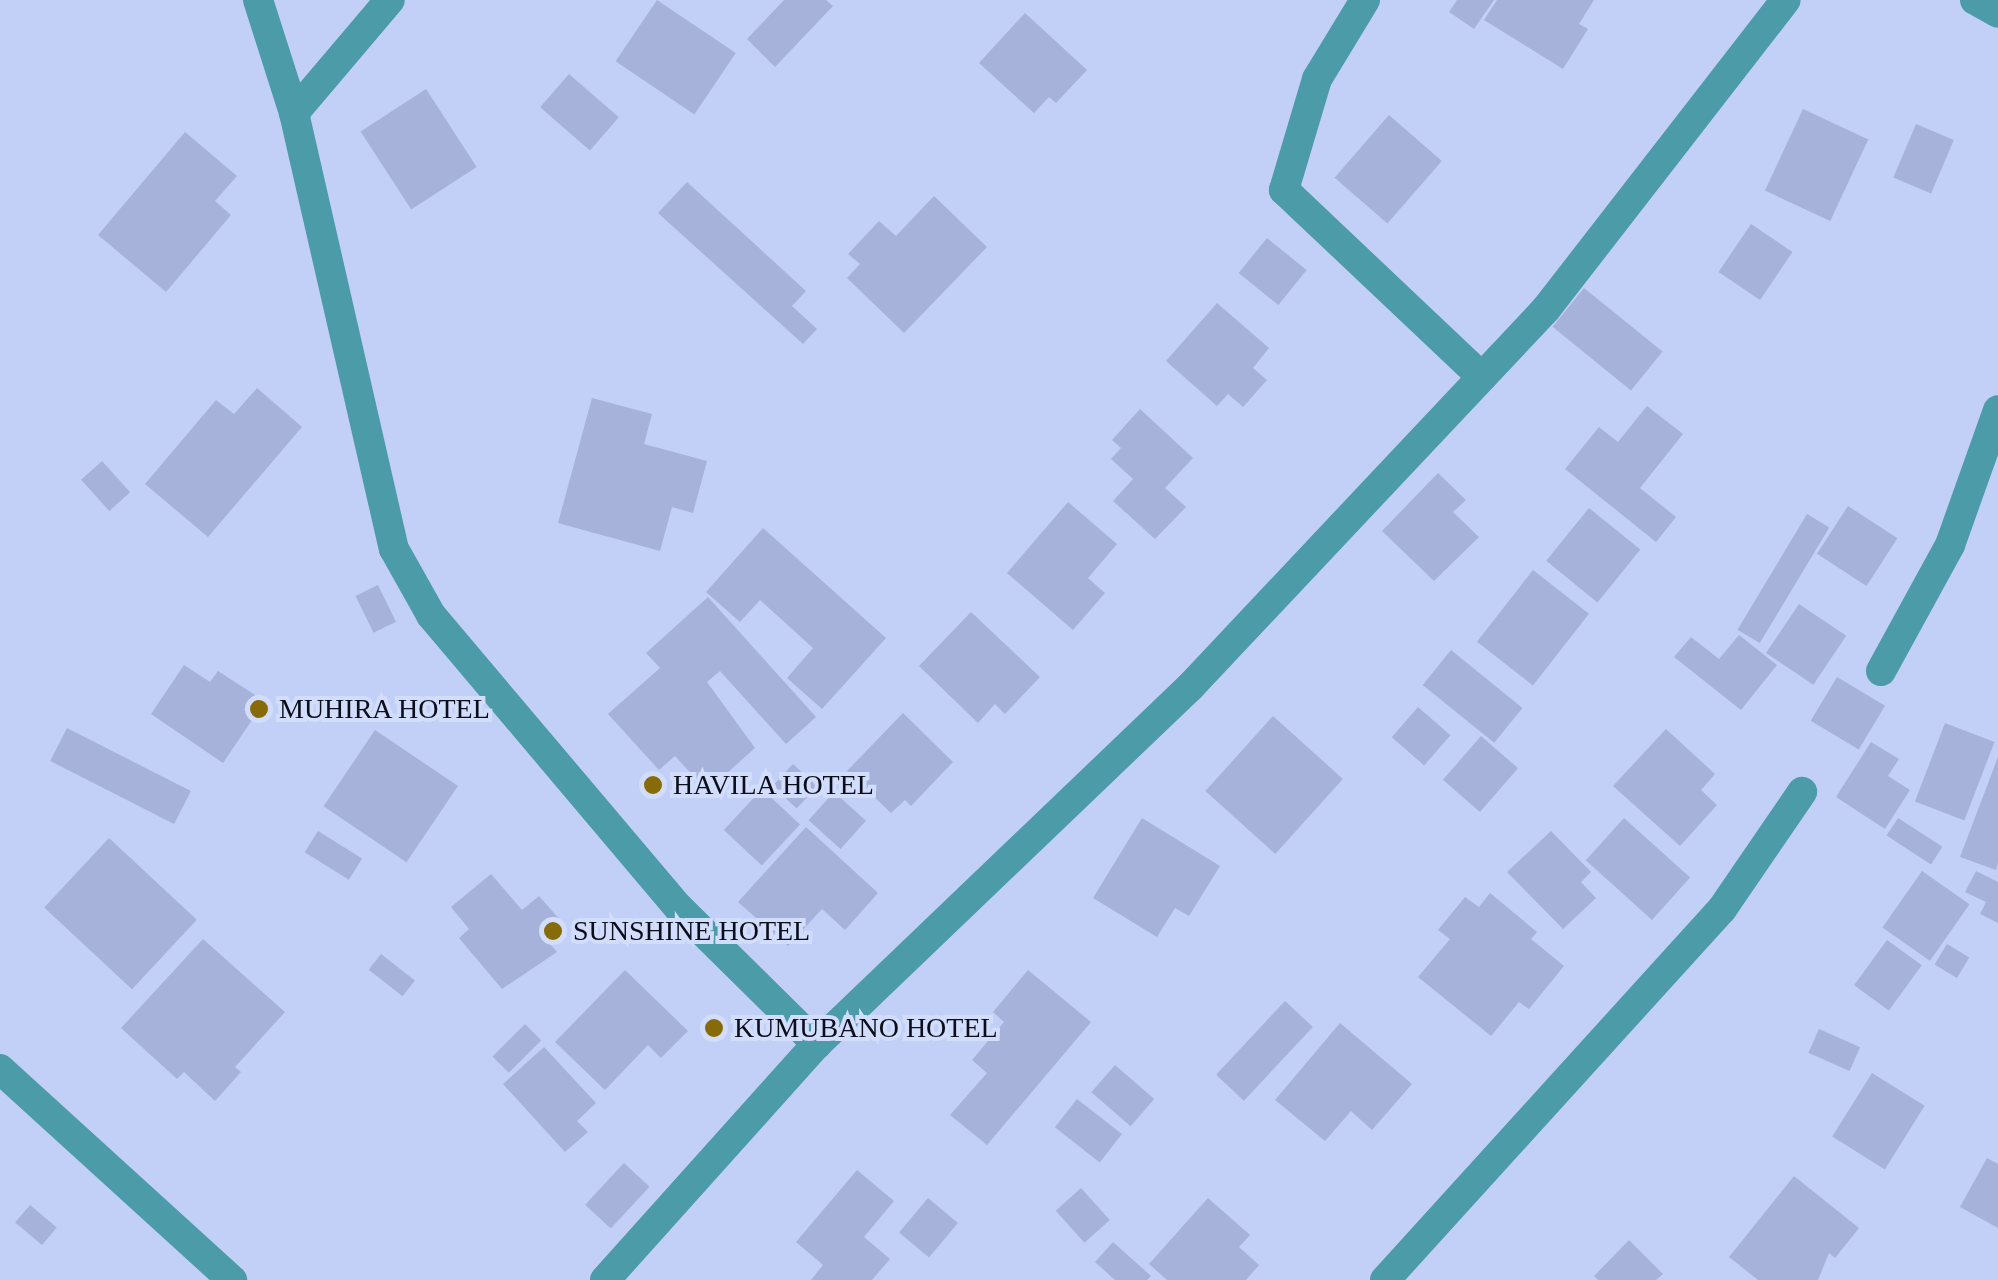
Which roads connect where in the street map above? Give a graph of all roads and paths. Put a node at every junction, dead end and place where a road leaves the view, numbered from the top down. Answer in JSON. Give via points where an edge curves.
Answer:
{"nodes":[{"id":1,"x":258,"y":0,"type":"edge"},
{"id":2,"x":390,"y":0,"type":"edge"},
{"id":3,"x":1365,"y":0,"type":"edge"},
{"id":4,"x":1786,"y":0,"type":"edge"},
{"id":5,"x":1975,"y":0,"type":"edge"},
{"id":6,"x":1998,"y":13,"type":"edge"},
{"id":7,"x":294,"y":113,"type":"junction"},
{"id":8,"x":1482,"y":377,"type":"junction"},
{"id":9,"x":1998,"y":410,"type":"edge"},
{"id":10,"x":1881,"y":671,"type":"dead end"},
{"id":11,"x":1802,"y":792,"type":"dead end"},
{"id":12,"x":817,"y":1044,"type":"junction"},
{"id":13,"x":0,"y":1069,"type":"edge"},
{"id":14,"x":232,"y":1280,"type":"edge"},
{"id":15,"x":605,"y":1280,"type":"edge"},
{"id":16,"x":1385,"y":1280,"type":"edge"}],
"edges":[{"from":1,"to":7,"type":"street"},
{"from":2,"to":7,"type":"street"},
{"from":3,"to":8,"type":"street","via":[[1317,79],[1284,190]]},
{"from":4,"to":8,"type":"street","via":[[1546,309]]},
{"from":5,"to":6,"type":"street"},
{"from":7,"to":12,"type":"street","via":[[394,550],[431,615],[679,908]]},
{"from":8,"to":12,"type":"street","via":[[1192,686]]},
{"from":9,"to":10,"type":"street","via":[[1950,545]]},
{"from":11,"to":16,"type":"street","via":[[1722,909]]},
{"from":12,"to":15,"type":"street"},
{"from":13,"to":14,"type":"street"}]}
